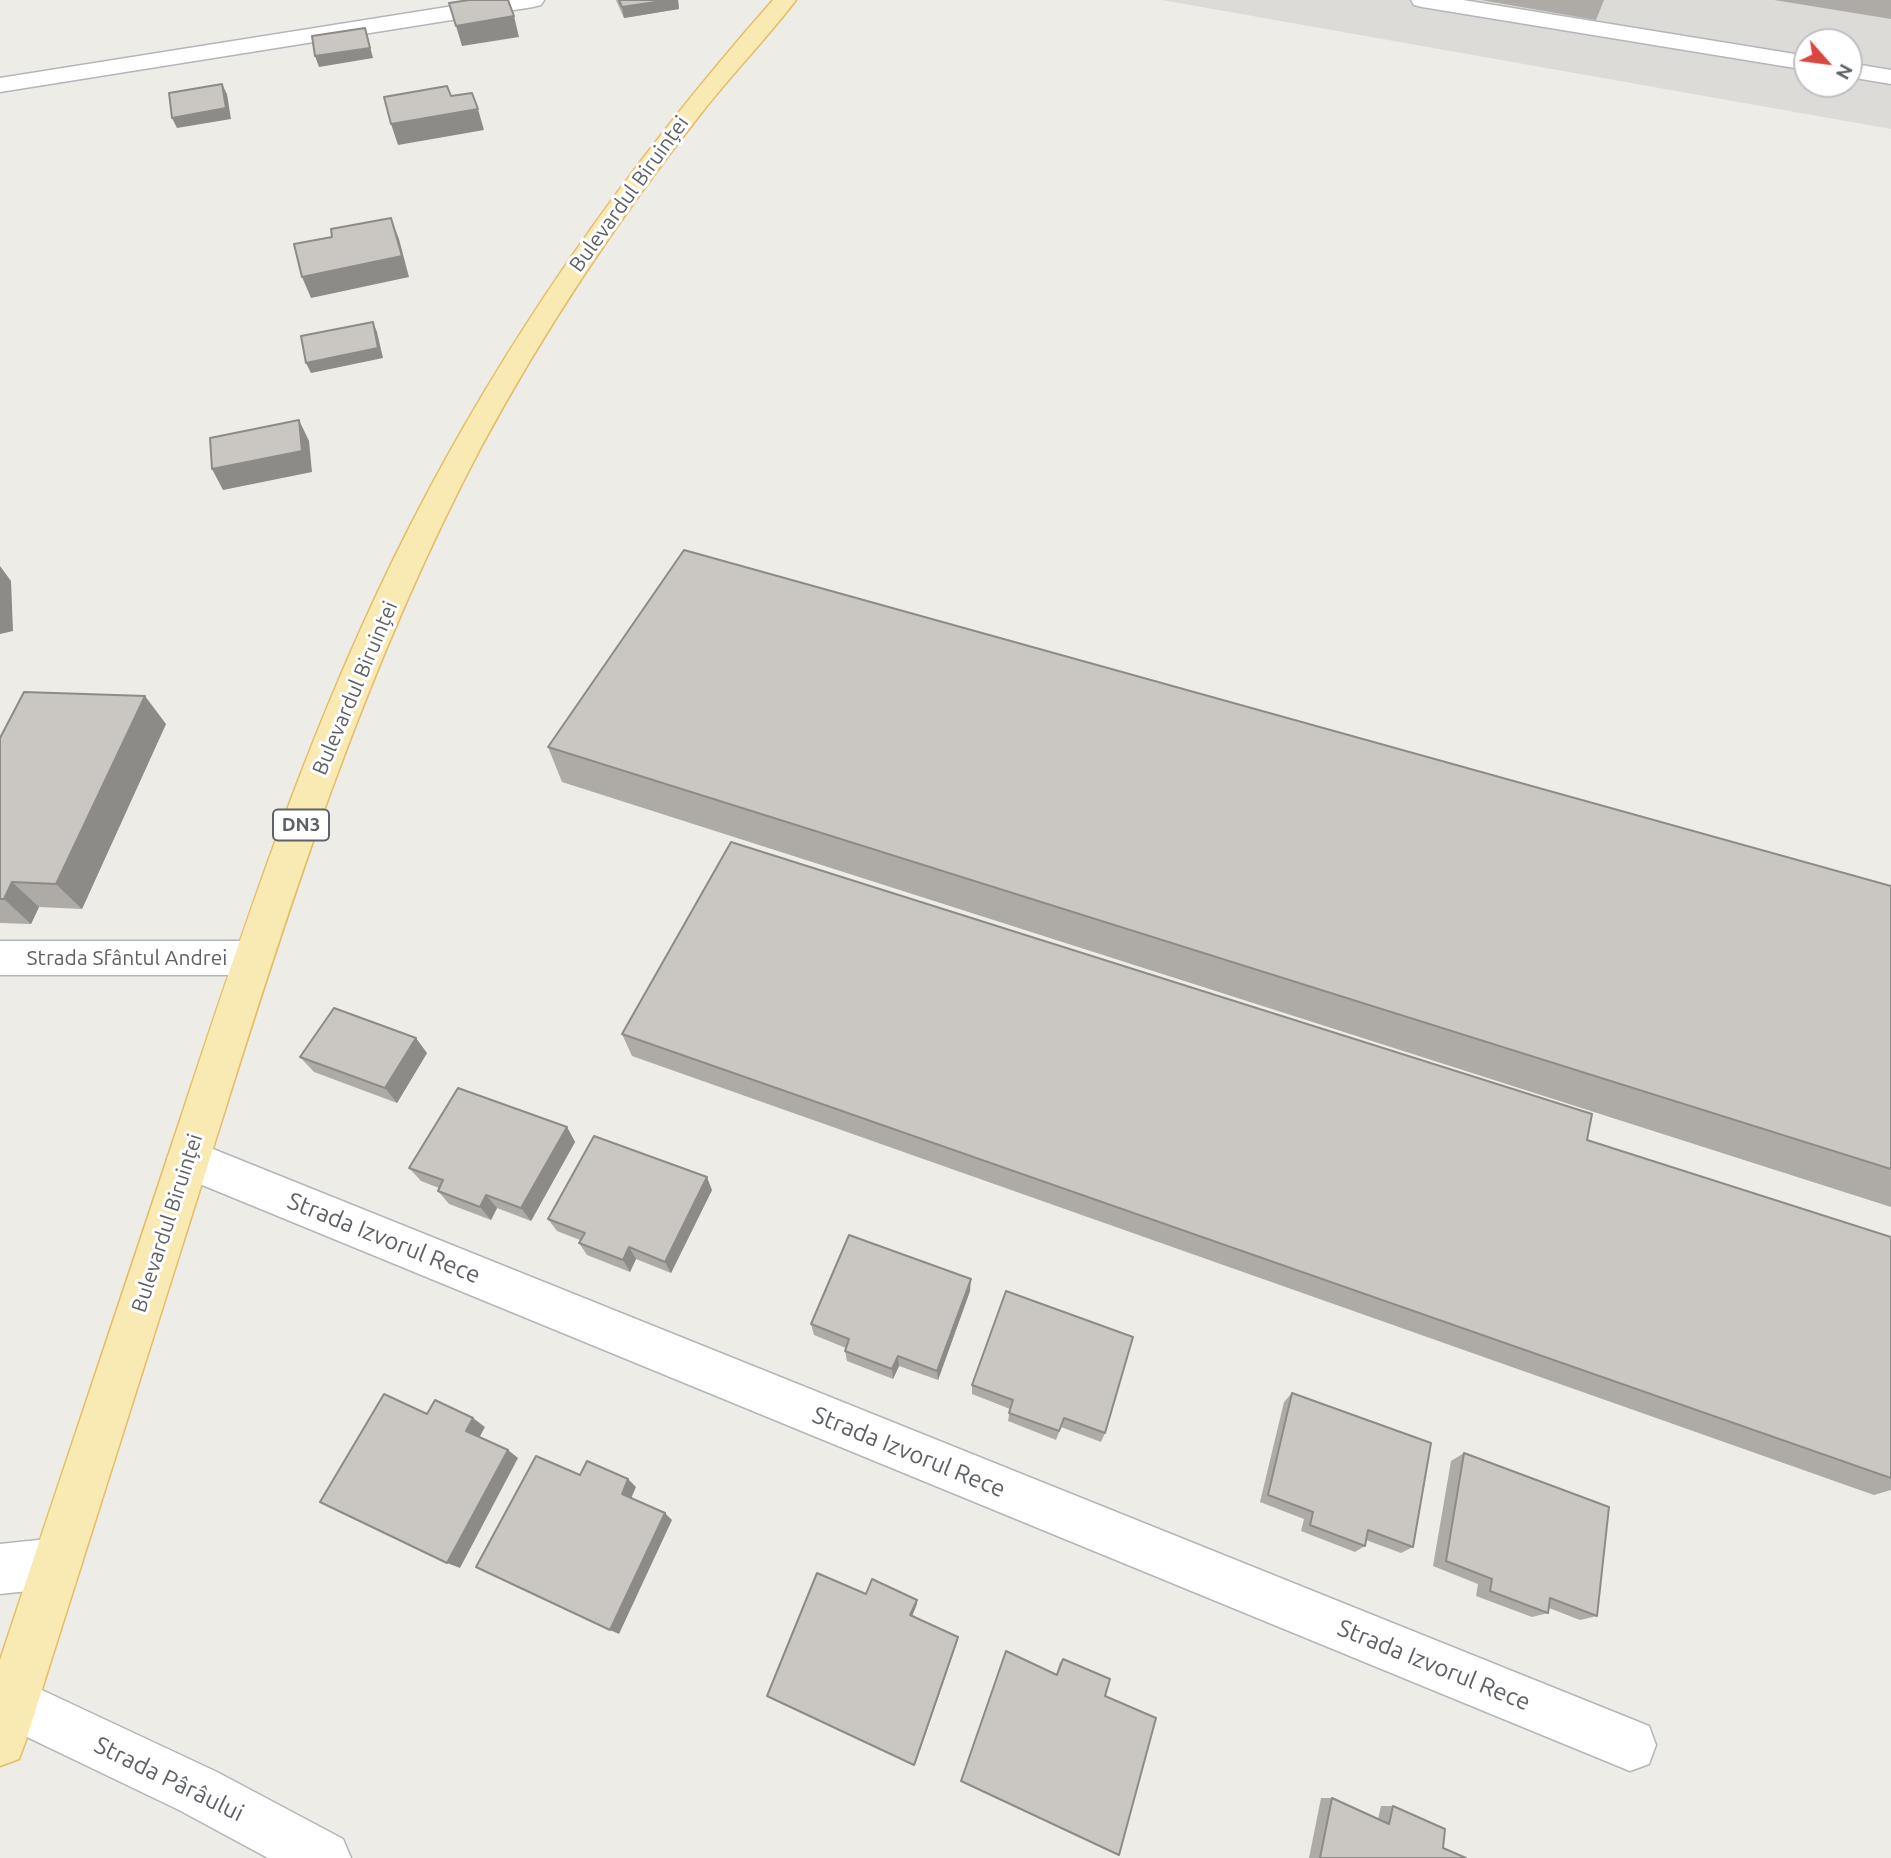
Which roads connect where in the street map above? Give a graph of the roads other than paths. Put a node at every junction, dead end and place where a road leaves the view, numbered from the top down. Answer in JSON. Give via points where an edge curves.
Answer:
{"nodes":[{"id":1,"x":533,"y":0,"type":"edge"},
{"id":2,"x":785,"y":0,"type":"edge"},
{"id":3,"x":1422,"y":0,"type":"edge"},
{"id":4,"x":1793,"y":61,"type":"edge"},
{"id":5,"x":1863,"y":72,"type":"edge"},
{"id":6,"x":1891,"y":77,"type":"edge"},
{"id":7,"x":0,"y":85,"type":"edge"},
{"id":8,"x":0,"y":958,"type":"edge"},
{"id":9,"x":253,"y":958,"type":"junction"},
{"id":10,"x":188,"y":1159,"type":"junction"},
{"id":11,"x":57,"y":1563,"type":"junction"},
{"id":12,"x":0,"y":1569,"type":"edge"},
{"id":13,"x":6,"y":1721,"type":"edge"},
{"id":14,"x":1630,"y":1745,"type":"dead end"},
{"id":15,"x":324,"y":1858,"type":"edge"}],
"edges":[{"from":1,"to":7,"type":"street"},
{"from":2,"to":9,"type":"main road","name":"Bulevardul Biruinței","number":"DN3","via":[[659,149],[587,248],[464,451],[398,586],[328,751]]},
{"from":3,"to":4,"type":"street"},
{"from":5,"to":6,"type":"street"},
{"from":8,"to":9,"type":"street","name":"Strada Sfântul Andrei"},
{"from":9,"to":10,"type":"main road","name":"Bulevardul Biruinței","number":"DN3"},
{"from":10,"to":11,"type":"main road","name":"Bulevardul Biruinței","number":"DN3"},
{"from":10,"to":14,"type":"street","name":"Strada Izvorul Rece"},
{"from":11,"to":12,"type":"street"},
{"from":11,"to":13,"type":"main road","name":"Bulevardul Biruinței","number":"DN3"},
{"from":13,"to":15,"type":"street","name":"Strada Pârâului","via":[[198,1791]]}]}
